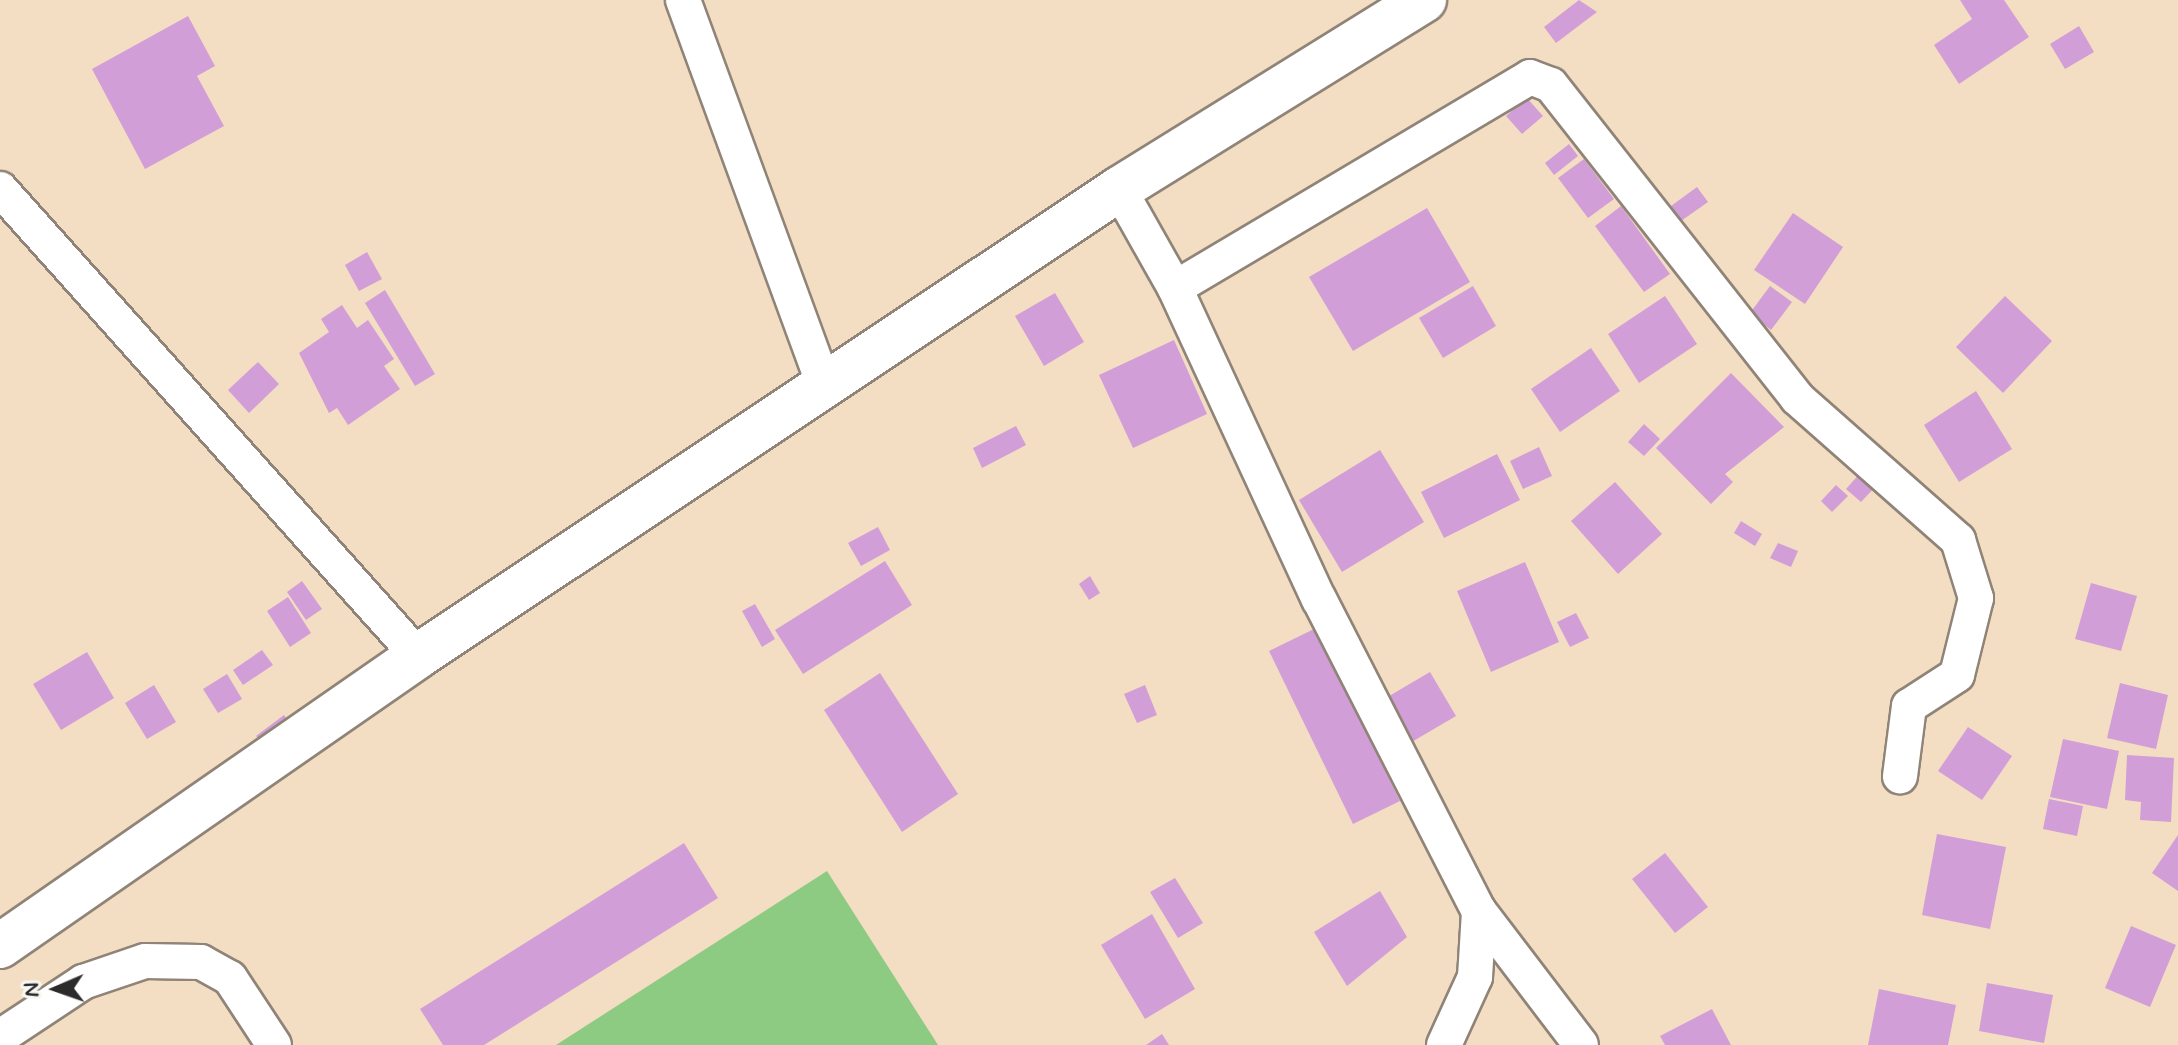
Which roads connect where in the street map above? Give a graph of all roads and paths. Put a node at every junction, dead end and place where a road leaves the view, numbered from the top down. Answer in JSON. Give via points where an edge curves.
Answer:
{"nodes":[{"id":1,"x":683,"y":0,"type":"edge"},
{"id":2,"x":1424,"y":0,"type":"edge"},
{"id":3,"x":0,"y":189,"type":"edge"},
{"id":4,"x":1119,"y":189,"type":"junction"},
{"id":5,"x":1175,"y":288,"type":"junction"},
{"id":6,"x":826,"y":390,"type":"junction"},
{"id":7,"x":418,"y":656,"type":"junction"},
{"id":8,"x":1900,"y":776,"type":"dead end"},
{"id":9,"x":1479,"y":911,"type":"junction"},
{"id":10,"x":0,"y":946,"type":"edge"},
{"id":11,"x":0,"y":1037,"type":"edge"},
{"id":12,"x":274,"y":1045,"type":"edge"},
{"id":13,"x":1444,"y":1045,"type":"edge"},
{"id":14,"x":1581,"y":1045,"type":"edge"}],
"edges":[{"from":1,"to":6,"type":"street"},
{"from":2,"to":4,"type":"main road"},
{"from":3,"to":7,"type":"street"},
{"from":4,"to":5,"type":"street"},
{"from":4,"to":6,"type":"main road"},
{"from":5,"to":8,"type":"street","via":[[1530,77],[1551,85],[1797,398],[1958,540],[1976,598],[1957,675],[1909,706]]},
{"from":5,"to":9,"type":"street","via":[[1319,599]]},
{"from":6,"to":7,"type":"main road"},
{"from":7,"to":10,"type":"main road"},
{"from":9,"to":13,"type":"street","via":[[1475,977]]},
{"from":9,"to":14,"type":"street"},
{"from":11,"to":12,"type":"street","via":[[83,982],[145,961],[201,962],[230,978]]}]}
